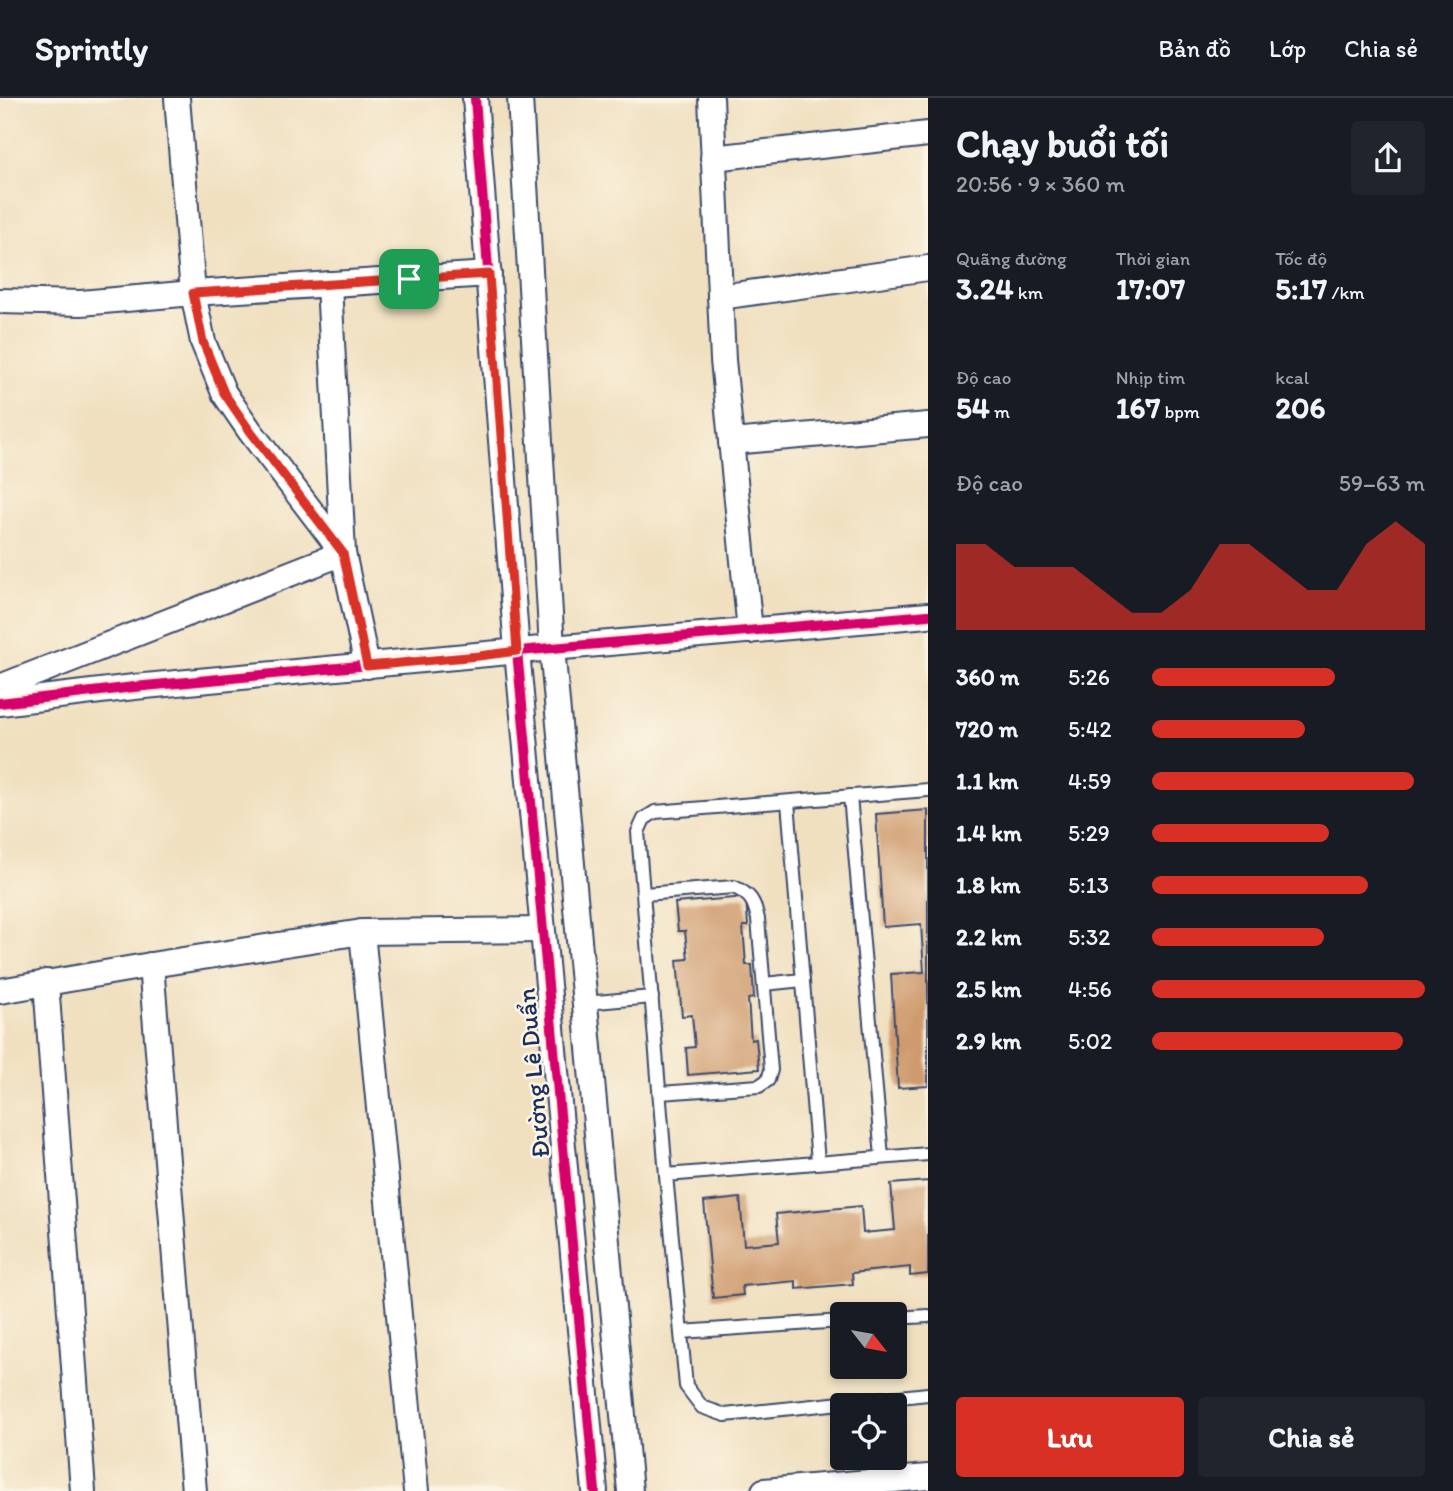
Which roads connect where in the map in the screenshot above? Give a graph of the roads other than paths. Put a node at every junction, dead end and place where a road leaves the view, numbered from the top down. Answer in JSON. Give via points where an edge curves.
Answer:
{"nodes":[{"id":1,"x":177,"y":98,"type":"edge"},
{"id":2,"x":475,"y":98,"type":"edge"},
{"id":3,"x":520,"y":98,"type":"edge"},
{"id":4,"x":711,"y":98,"type":"edge"},
{"id":5,"x":928,"y":134,"type":"edge"},
{"id":6,"x":713,"y":158,"type":"junction"},
{"id":7,"x":928,"y":268,"type":"edge"},
{"id":8,"x":489,"y":274,"type":"junction"},
{"id":9,"x":328,"y":284,"type":"junction"},
{"id":10,"x":193,"y":293,"type":"junction"},
{"id":11,"x":720,"y":297,"type":"junction"},
{"id":12,"x":0,"y":301,"type":"edge"},
{"id":13,"x":928,"y":425,"type":"edge"},
{"id":14,"x":731,"y":442,"type":"junction"},
{"id":15,"x":343,"y":553,"type":"junction"},
{"id":16,"x":928,"y":615,"type":"edge"},
{"id":17,"x":750,"y":631,"type":"junction"},
{"id":18,"x":552,"y":648,"type":"junction"},
{"id":19,"x":517,"y":651,"type":"junction"},
{"id":20,"x":367,"y":666,"type":"junction"},
{"id":21,"x":0,"y":687,"type":"edge"},
{"id":22,"x":0,"y":703,"type":"edge"},
{"id":23,"x":928,"y":790,"type":"edge"},
{"id":24,"x":850,"y":796,"type":"junction"},
{"id":25,"x":788,"y":802,"type":"junction"},
{"id":26,"x":644,"y":894,"type":"junction"},
{"id":27,"x":542,"y":930,"type":"junction"},
{"id":28,"x":362,"y":932,"type":"junction"},
{"id":29,"x":151,"y":965,"type":"junction"},
{"id":30,"x":803,"y":981,"type":"junction"},
{"id":31,"x":46,"y":982,"type":"junction"},
{"id":32,"x":764,"y":984,"type":"junction"},
{"id":33,"x":0,"y":991,"type":"edge"},
{"id":34,"x":652,"y":997,"type":"junction"},
{"id":35,"x":585,"y":1003,"type":"junction"},
{"id":36,"x":660,"y":1093,"type":"junction"},
{"id":37,"x":928,"y":1154,"type":"edge"},
{"id":38,"x":882,"y":1157,"type":"junction"},
{"id":39,"x":818,"y":1162,"type":"junction"},
{"id":40,"x":666,"y":1175,"type":"junction"},
{"id":41,"x":928,"y":1316,"type":"edge"},
{"id":42,"x":907,"y":1317,"type":"edge"},
{"id":43,"x":830,"y":1322,"type":"edge"},
{"id":44,"x":681,"y":1332,"type":"junction"},
{"id":45,"x":928,"y":1394,"type":"edge"},
{"id":46,"x":928,"y":1476,"type":"edge"},
{"id":47,"x":83,"y":1491,"type":"edge"},
{"id":48,"x":194,"y":1491,"type":"edge"},
{"id":49,"x":416,"y":1491,"type":"edge"},
{"id":50,"x":595,"y":1491,"type":"edge"},
{"id":51,"x":630,"y":1491,"type":"edge"},
{"id":52,"x":764,"y":1491,"type":"edge"}],
"edges":[{"from":1,"to":10,"type":"street"},
{"from":2,"to":8,"type":"street","name":"Đường Lê Duẩn"},
{"from":3,"to":18,"type":"street"},
{"from":4,"to":6,"type":"street"},
{"from":5,"to":6,"type":"street"},
{"from":6,"to":11,"type":"street"},
{"from":7,"to":11,"type":"street"},
{"from":8,"to":9,"type":"street"},
{"from":8,"to":19,"type":"street","name":"Đường Lê Duẩn"},
{"from":9,"to":10,"type":"street"},
{"from":9,"to":15,"type":"street"},
{"from":10,"to":12,"type":"street","via":[[81,303]]},
{"from":10,"to":15,"type":"street","via":[[203,342],[224,393]]},
{"from":11,"to":14,"type":"street"},
{"from":13,"to":14,"type":"street"},
{"from":14,"to":17,"type":"street"},
{"from":15,"to":20,"type":"street"},
{"from":15,"to":21,"type":"street"},
{"from":16,"to":17,"type":"street"},
{"from":17,"to":18,"type":"street"},
{"from":18,"to":19,"type":"street"},
{"from":18,"to":35,"type":"street"},
{"from":19,"to":20,"type":"street"},
{"from":19,"to":27,"type":"street","name":"Đường Lê Duẩn"},
{"from":20,"to":22,"type":"street"},
{"from":23,"to":24,"type":"lane"},
{"from":24,"to":25,"type":"lane"},
{"from":24,"to":38,"type":"lane"},
{"from":25,"to":26,"type":"lane","via":[[655,813],[643,819],[638,832]]},
{"from":25,"to":30,"type":"lane"},
{"from":26,"to":32,"type":"lane","via":[[734,887],[747,894],[758,919]]},
{"from":26,"to":34,"type":"lane"},
{"from":27,"to":28,"type":"street"},
{"from":27,"to":50,"type":"street","name":"Đường Lê Duẩn"},
{"from":28,"to":29,"type":"street"},
{"from":28,"to":49,"type":"street"},
{"from":29,"to":31,"type":"street"},
{"from":29,"to":48,"type":"street"},
{"from":30,"to":32,"type":"lane"},
{"from":30,"to":39,"type":"lane"},
{"from":31,"to":33,"type":"street"},
{"from":31,"to":47,"type":"street"},
{"from":32,"to":36,"type":"lane","via":[[768,1080],[759,1086]]},
{"from":34,"to":35,"type":"lane"},
{"from":34,"to":36,"type":"lane"},
{"from":35,"to":51,"type":"street"},
{"from":36,"to":40,"type":"lane"},
{"from":37,"to":38,"type":"lane"},
{"from":38,"to":39,"type":"lane"},
{"from":39,"to":40,"type":"lane"},
{"from":40,"to":44,"type":"lane"},
{"from":41,"to":42,"type":"lane"},
{"from":43,"to":44,"type":"lane"},
{"from":44,"to":45,"type":"lane","via":[[685,1387],[702,1407],[725,1415]]},
{"from":46,"to":52,"type":"street"}]}
